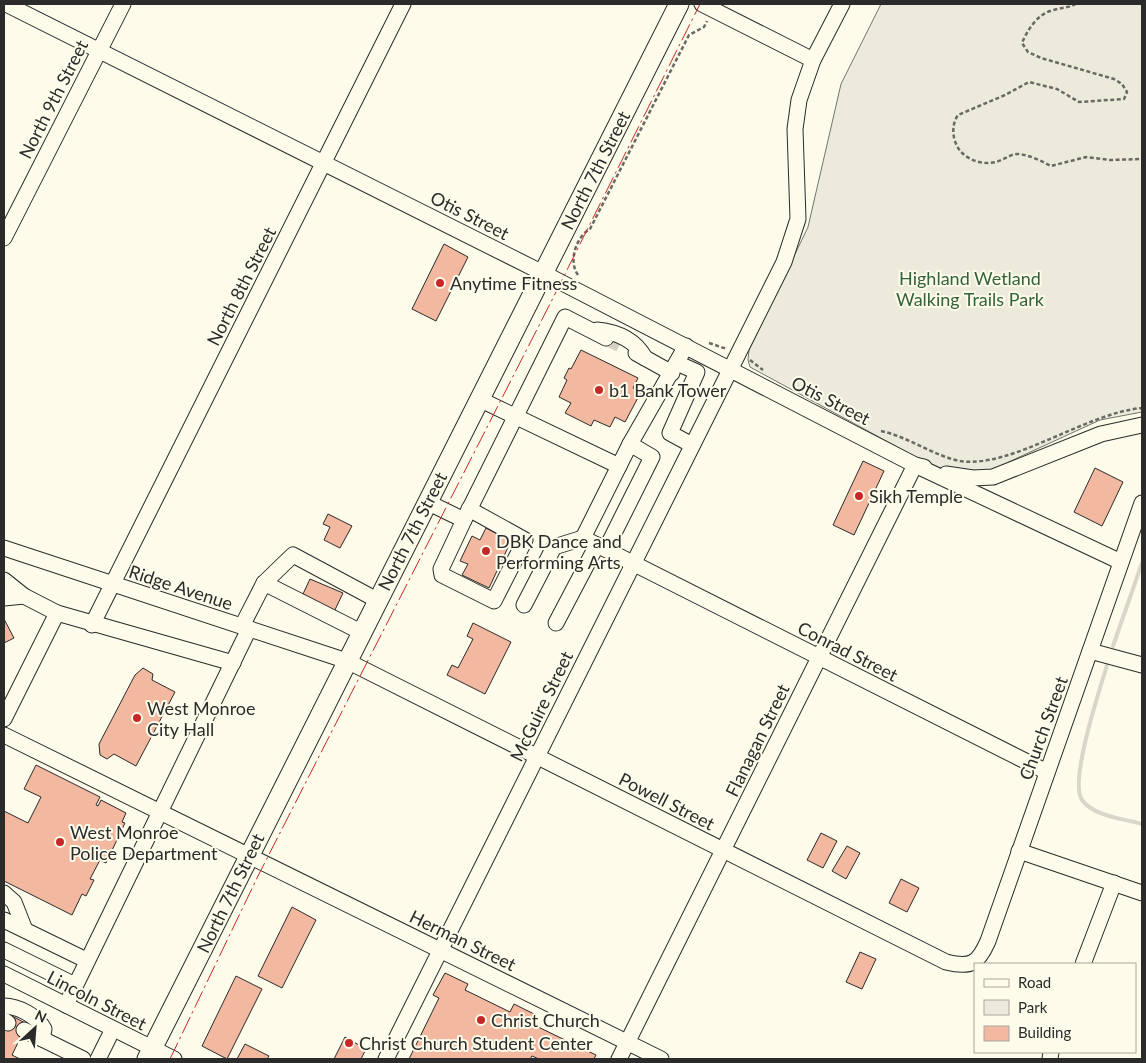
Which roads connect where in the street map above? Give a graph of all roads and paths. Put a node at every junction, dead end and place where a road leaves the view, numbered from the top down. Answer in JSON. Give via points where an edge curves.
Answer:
{"nodes":[{"id":1,"x":6,"y":4,"type":"edge"},
{"id":2,"x":123,"y":4,"type":"edge"},
{"id":3,"x":403,"y":4,"type":"edge"},
{"id":4,"x":679,"y":4,"type":"edge"},
{"id":5,"x":702,"y":4,"type":"edge"},
{"id":6,"x":842,"y":4,"type":"edge"},
{"id":7,"x":1076,"y":4,"type":"edge"},
{"id":8,"x":708,"y":18,"type":"dead end"},
{"id":9,"x":99,"y":50,"type":"junction"},
{"id":10,"x":813,"y":60,"type":"junction"},
{"id":11,"x":1142,"y":159,"type":"edge"},
{"id":12,"x":324,"y":163,"type":"junction"},
{"id":13,"x":4,"y":238,"type":"edge"},
{"id":14,"x":543,"y":273,"type":"junction"},
{"id":15,"x":580,"y":278,"type":"dead end"},
{"id":16,"x":593,"y":300,"type":"junction"},
{"id":17,"x":586,"y":327,"type":"junction"},
{"id":18,"x":606,"y":338,"type":"tunnel mouth"},
{"id":19,"x":706,"y":342,"type":"dead end"},
{"id":20,"x":621,"y":345,"type":"tunnel mouth"},
{"id":21,"x":686,"y":346,"type":"junction"},
{"id":22,"x":727,"y":349,"type":"dead end"},
{"id":23,"x":645,"y":358,"type":"junction"},
{"id":24,"x":748,"y":359,"type":"dead end"},
{"id":25,"x":675,"y":368,"type":"junction"},
{"id":26,"x":732,"y":369,"type":"junction"},
{"id":27,"x":771,"y":374,"type":"dead end"},
{"id":28,"x":479,"y":399,"type":"junction"},
{"id":29,"x":1142,"y":408,"type":"edge"},
{"id":30,"x":516,"y":416,"type":"junction"},
{"id":31,"x":1142,"y":426,"type":"edge"},
{"id":32,"x":880,"y":430,"type":"dead end"},
{"id":33,"x":630,"y":444,"type":"junction"},
{"id":34,"x":692,"y":445,"type":"junction"},
{"id":35,"x":915,"y":465,"type":"junction"},
{"id":36,"x":619,"y":466,"type":"junction"},
{"id":37,"x":427,"y":502,"type":"junction"},
{"id":38,"x":1142,"y":503,"type":"edge"},
{"id":39,"x":466,"y":514,"type":"junction"},
{"id":40,"x":583,"y":538,"type":"junction"},
{"id":41,"x":602,"y":547,"type":"junction"},
{"id":42,"x":4,"y":548,"type":"edge"},
{"id":43,"x":1121,"y":562,"type":"junction"},
{"id":44,"x":633,"y":564,"type":"junction"},
{"id":45,"x":4,"y":580,"type":"edge"},
{"id":46,"x":264,"y":583,"type":"junction"},
{"id":47,"x":113,"y":584,"type":"junction"},
{"id":48,"x":24,"y":596,"type":"junction"},
{"id":49,"x":4,"y":598,"type":"edge"},
{"id":50,"x":377,"y":600,"type":"junction"},
{"id":51,"x":524,"y":605,"type":"dead end"},
{"id":52,"x":57,"y":613,"type":"junction"},
{"id":53,"x":556,"y":623,"type":"dead end"},
{"id":54,"x":92,"y":625,"type":"junction"},
{"id":55,"x":246,"y":628,"type":"junction"},
{"id":56,"x":361,"y":632,"type":"junction"},
{"id":57,"x":1090,"y":651,"type":"junction"},
{"id":58,"x":819,"y":657,"type":"junction"},
{"id":59,"x":346,"y":661,"type":"junction"},
{"id":60,"x":233,"y":663,"type":"junction"},
{"id":61,"x":1142,"y":665,"type":"edge"},
{"id":62,"x":4,"y":719,"type":"edge"},
{"id":63,"x":4,"y":735,"type":"edge"},
{"id":64,"x":537,"y":756,"type":"junction"},
{"id":65,"x":1048,"y":772,"type":"junction"},
{"id":66,"x":161,"y":812,"type":"junction"},
{"id":67,"x":723,"y":850,"type":"junction"},
{"id":68,"x":1020,"y":851,"type":"junction"},
{"id":69,"x":249,"y":854,"type":"junction"},
{"id":70,"x":1114,"y":883,"type":"junction"},
{"id":71,"x":4,"y":893,"type":"edge"},
{"id":72,"x":1142,"y":893,"type":"edge"},
{"id":73,"x":4,"y":920,"type":"edge"},
{"id":74,"x":24,"y":930,"type":"junction"},
{"id":75,"x":4,"y":950,"type":"edge"},
{"id":76,"x":441,"y":950,"type":"junction"},
{"id":77,"x":86,"y":960,"type":"junction"},
{"id":78,"x":974,"y":963,"type":"joint"},
{"id":79,"x":1083,"y":963,"type":"edge"},
{"id":80,"x":4,"y":974,"type":"edge"},
{"id":81,"x":75,"y":985,"type":"junction"},
{"id":82,"x":66,"y":1005,"type":"junction"},
{"id":83,"x":4,"y":1006,"type":"edge"},
{"id":84,"x":113,"y":1029,"type":"junction"},
{"id":85,"x":24,"y":1030,"type":"dead end"},
{"id":86,"x":42,"y":1039,"type":"junction"},
{"id":87,"x":628,"y":1042,"type":"junction"},
{"id":88,"x":55,"y":1053,"type":"edge"},
{"id":89,"x":150,"y":1054,"type":"edge"},
{"id":90,"x":83,"y":1059,"type":"edge"},
{"id":91,"x":98,"y":1059,"type":"edge"},
{"id":92,"x":174,"y":1059,"type":"edge"},
{"id":93,"x":386,"y":1059,"type":"edge"},
{"id":94,"x":619,"y":1059,"type":"edge"},
{"id":95,"x":661,"y":1059,"type":"edge"}],
"edges":[{"from":1,"to":9,"type":"street","name":"Otis Street"},
{"from":2,"to":9,"type":"street","name":"North 9th Street"},
{"from":3,"to":12,"type":"street","name":"North 8th Street"},
{"from":4,"to":14,"type":"main road","name":"North 7th Street"},
{"from":5,"to":10,"type":"street"},
{"from":6,"to":10,"type":"street","name":"McGuire Street"},
{"from":7,"to":11,"type":"path","via":[[1049,11],[1038,18],[1022,43],[1028,52],[1041,58],[1114,79],[1127,92],[1124,98],[1079,102],[1057,89],[1029,82],[958,114],[953,126],[955,141],[969,158],[986,163],[1018,154],[1051,166],[1086,157]]},
{"from":8,"to":15,"type":"path","via":[[704,26],[690,35],[590,229],[584,232],[576,247],[574,267]]},
{"from":9,"to":12,"type":"street","name":"Otis Street"},
{"from":9,"to":13,"type":"street","name":"North 9th Street"},
{"from":10,"to":26,"type":"street","name":"McGuire Street","via":[[796,112],[798,203],[795,232],[784,262]]},
{"from":12,"to":14,"type":"street","name":"Otis Street"},
{"from":12,"to":47,"type":"street","name":"North 8th Street"},
{"from":14,"to":16,"type":"street","name":"Otis Street"},
{"from":14,"to":28,"type":"main road","name":"North 7th Street"},
{"from":16,"to":17,"type":"street"},
{"from":16,"to":21,"type":"street","name":"Otis Street"},
{"from":17,"to":18,"type":"street"},
{"from":17,"to":23,"type":"street","via":[[612,332],[637,345]]},
{"from":17,"to":30,"type":"street","via":[[565,317]]},
{"from":19,"to":22,"type":"path"},
{"from":20,"to":23,"type":"street"},
{"from":21,"to":25,"type":"street"},
{"from":21,"to":26,"type":"street","name":"Otis Street"},
{"from":23,"to":25,"type":"street"},
{"from":24,"to":27,"type":"path"},
{"from":25,"to":33,"type":"street"},
{"from":25,"to":34,"type":"street","via":[[697,372],[670,432]]},
{"from":26,"to":34,"type":"street","name":"McGuire Street"},
{"from":26,"to":35,"type":"street","name":"Otis Street"},
{"from":28,"to":30,"type":"street"},
{"from":28,"to":37,"type":"main road","name":"North 7th Street"},
{"from":29,"to":32,"type":"path","via":[[1112,413],[986,460],[959,460]]},
{"from":30,"to":36,"type":"street"},
{"from":30,"to":39,"type":"street"},
{"from":31,"to":35,"type":"street","name":"Otis Street","via":[[1101,434],[993,477],[948,475]]},
{"from":33,"to":36,"type":"street"},
{"from":33,"to":41,"type":"street","via":[[652,457]]},
{"from":34,"to":44,"type":"street","name":"McGuire Street"},
{"from":35,"to":43,"type":"street","name":"Otis Street"},
{"from":35,"to":58,"type":"street","name":"Flanagan Street"},
{"from":36,"to":40,"type":"street"},
{"from":37,"to":39,"type":"street"},
{"from":37,"to":50,"type":"main road","name":"North 7th Street"},
{"from":38,"to":43,"type":"street","name":"Church Street"},
{"from":39,"to":39,"type":"street","via":[[441,569],[442,576],[494,601],[526,540]]},
{"from":40,"to":41,"type":"street","name":"Conrad Street"},
{"from":40,"to":51,"type":"street","via":[[554,546]]},
{"from":41,"to":44,"type":"street","name":"Conrad Street"},
{"from":41,"to":53,"type":"street"},
{"from":42,"to":47,"type":"street","name":"Ridge Avenue"},
{"from":43,"to":57,"type":"street","name":"Church Street"},
{"from":44,"to":58,"type":"street","name":"Conrad Street"},
{"from":44,"to":64,"type":"street","name":"McGuire Street"},
{"from":45,"to":48,"type":"street"},
{"from":46,"to":50,"type":"street","via":[[293,555]]},
{"from":46,"to":55,"type":"street"},
{"from":46,"to":56,"type":"street"},
{"from":47,"to":54,"type":"street","name":"North 8th Street"},
{"from":47,"to":55,"type":"street","name":"Ridge Avenue"},
{"from":48,"to":49,"type":"street"},
{"from":48,"to":52,"type":"street"},
{"from":50,"to":56,"type":"main road","name":"North 7th Street"},
{"from":52,"to":54,"type":"street"},
{"from":52,"to":62,"type":"street"},
{"from":54,"to":60,"type":"street"},
{"from":55,"to":59,"type":"street","name":"Ridge Avenue"},
{"from":55,"to":60,"type":"street"},
{"from":56,"to":59,"type":"main road","name":"North 7th Street"},
{"from":57,"to":61,"type":"street"},
{"from":57,"to":65,"type":"street","name":"Church Street"},
{"from":58,"to":65,"type":"street","name":"Conrad Street"},
{"from":58,"to":67,"type":"street","name":"Flanagan Street"},
{"from":59,"to":64,"type":"street","name":"Powell Street"},
{"from":59,"to":69,"type":"main road","name":"North 7th Street"},
{"from":60,"to":66,"type":"street"},
{"from":63,"to":66,"type":"street","name":"Herman Street"},
{"from":64,"to":67,"type":"street","name":"Powell Street"},
{"from":64,"to":76,"type":"street","name":"McGuire Street"},
{"from":65,"to":68,"type":"street","name":"Church Street"},
{"from":66,"to":69,"type":"street","name":"Herman Street"},
{"from":66,"to":77,"type":"street"},
{"from":67,"to":78,"type":"street","name":"Powell Street","via":[[946,962],[962,966]]},
{"from":67,"to":87,"type":"street","name":"Flanagan Street"},
{"from":68,"to":70,"type":"street"},
{"from":68,"to":78,"type":"street","name":"Church Street","via":[[983,954]]},
{"from":69,"to":76,"type":"street","name":"Herman Street"},
{"from":69,"to":89,"type":"main road","name":"North 7th Street"},
{"from":70,"to":72,"type":"street"},
{"from":70,"to":79,"type":"street"},
{"from":71,"to":74,"type":"street","via":[[14,902]]},
{"from":73,"to":74,"type":"street"},
{"from":74,"to":77,"type":"street"},
{"from":75,"to":81,"type":"street"},
{"from":76,"to":87,"type":"street","name":"Herman Street"},
{"from":76,"to":93,"type":"street","name":"McGuire Street"},
{"from":77,"to":81,"type":"street"},
{"from":80,"to":82,"type":"street","name":"Lincoln Street"},
{"from":81,"to":82,"type":"street"},
{"from":82,"to":84,"type":"street","name":"Lincoln Street"},
{"from":83,"to":86,"type":"street","via":[[14,1007],[36,1019],[44,1029]]},
{"from":84,"to":89,"type":"street","name":"Lincoln Street"},
{"from":84,"to":91,"type":"street"},
{"from":85,"to":86,"type":"street"},
{"from":86,"to":88,"type":"street"},
{"from":87,"to":94,"type":"street","name":"Flanagan Street"},
{"from":87,"to":95,"type":"street","name":"Herman Street"},
{"from":88,"to":90,"type":"street"},
{"from":89,"to":92,"type":"street","name":"Lincoln Street"}]}
